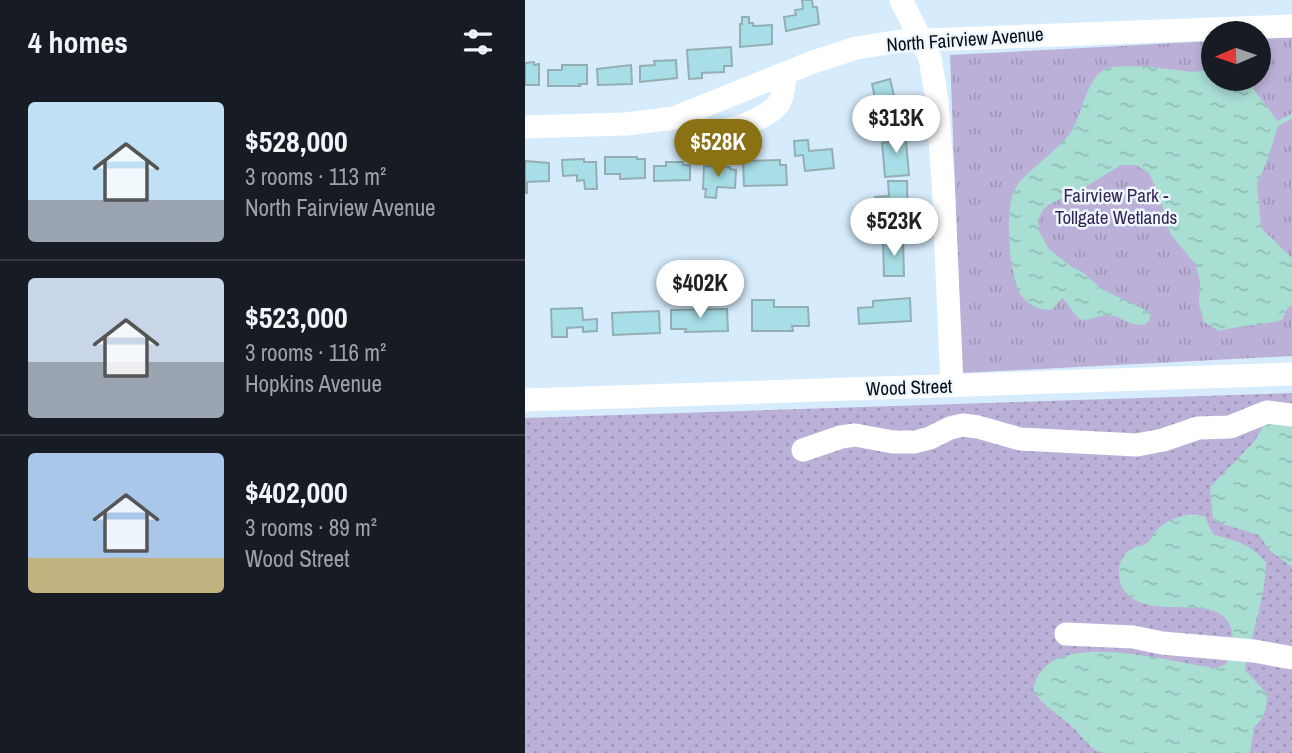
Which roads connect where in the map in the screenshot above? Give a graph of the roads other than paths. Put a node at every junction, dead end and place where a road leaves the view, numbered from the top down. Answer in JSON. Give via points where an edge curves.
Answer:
{"nodes":[{"id":1,"x":901,"y":0,"type":"edge"},
{"id":2,"x":1292,"y":26,"type":"edge"},
{"id":3,"x":920,"y":39,"type":"junction"},
{"id":4,"x":785,"y":74,"type":"junction"},
{"id":5,"x":683,"y":114,"type":"junction"},
{"id":6,"x":525,"y":127,"type":"edge"},
{"id":7,"x":1292,"y":374,"type":"edge"},
{"id":8,"x":952,"y":385,"type":"junction"},
{"id":9,"x":525,"y":400,"type":"edge"},
{"id":10,"x":1292,"y":415,"type":"edge"},
{"id":11,"x":803,"y":450,"type":"dead end"},
{"id":12,"x":1066,"y":634,"type":"dead end"},
{"id":13,"x":1292,"y":657,"type":"edge"}],
"edges":[{"from":1,"to":3,"type":"street"},
{"from":2,"to":3,"type":"street","name":"North Fairview Avenue"},
{"from":3,"to":4,"type":"street","name":"North Fairview Avenue","via":[[856,48]]},
{"from":3,"to":8,"type":"street","via":[[930,58],[940,137]]},
{"from":4,"to":5,"type":"street","name":"North Fairview Avenue"},
{"from":4,"to":5,"type":"street","via":[[782,100],[768,114],[735,127],[706,131]]},
{"from":5,"to":6,"type":"street","name":"North Fairview Avenue","via":[[626,124]]},
{"from":7,"to":8,"type":"street","name":"Wood Street"},
{"from":8,"to":9,"type":"street","name":"Wood Street"},
{"from":10,"to":11,"type":"street","via":[[1267,412],[1230,427],[1198,428],[1137,444],[1026,440],[963,425],[915,442],[855,435]]},
{"from":12,"to":13,"type":"street"}]}
